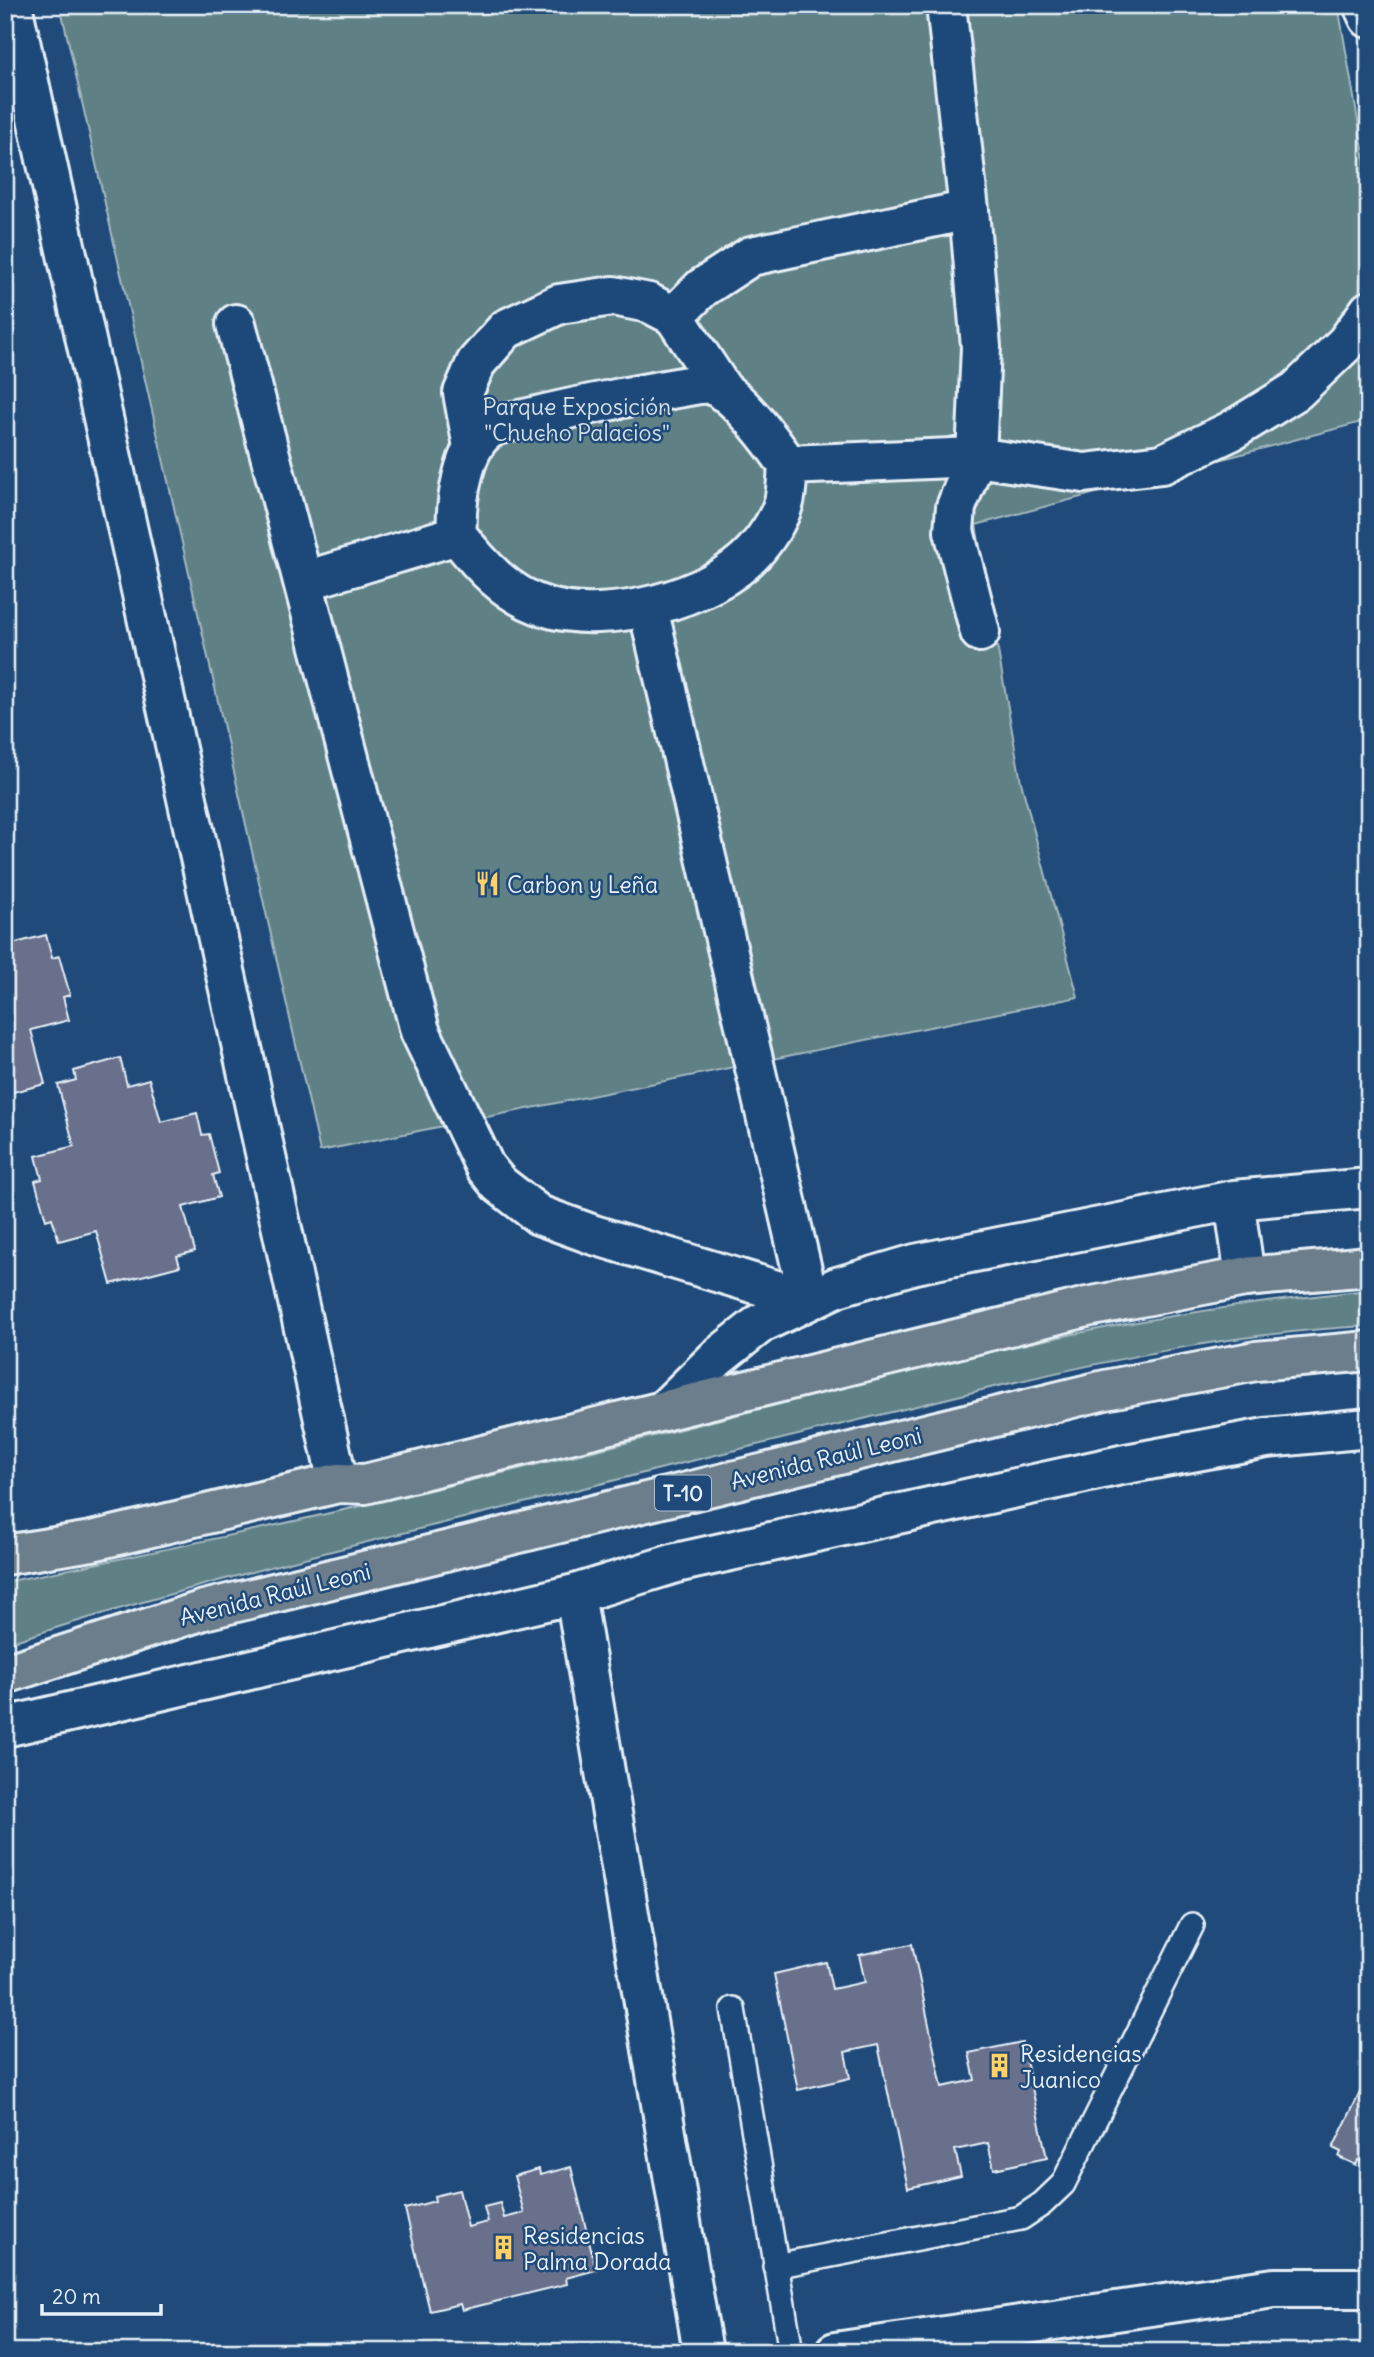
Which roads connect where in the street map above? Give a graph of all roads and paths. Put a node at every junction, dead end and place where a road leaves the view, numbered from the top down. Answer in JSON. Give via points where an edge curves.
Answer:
{"nodes":[{"id":1,"x":12,"y":5,"type":"edge"},
{"id":2,"x":946,"y":5,"type":"edge"},
{"id":3,"x":1363,"y":5,"type":"edge"},
{"id":4,"x":1369,"y":18,"type":"edge"},
{"id":5,"x":969,"y":210,"type":"junction"},
{"id":6,"x":1369,"y":311,"type":"edge"},
{"id":7,"x":674,"y":316,"type":"junction"},
{"id":8,"x":236,"y":324,"type":"dead end"},
{"id":9,"x":724,"y":392,"type":"junction"},
{"id":10,"x":473,"y":447,"type":"junction"},
{"id":11,"x":976,"y":457,"type":"junction"},
{"id":12,"x":788,"y":465,"type":"junction"},
{"id":13,"x":457,"y":536,"type":"junction"},
{"id":14,"x":304,"y":581,"type":"junction"},
{"id":15,"x":648,"y":608,"type":"junction"},
{"id":16,"x":979,"y":632,"type":"dead end"},
{"id":17,"x":1369,"y":1188,"type":"edge"},
{"id":18,"x":1234,"y":1200,"type":"junction"},
{"id":19,"x":1369,"y":1266,"type":"edge"},
{"id":20,"x":1245,"y":1277,"type":"junction"},
{"id":21,"x":809,"y":1300,"type":"junction"},
{"id":22,"x":1369,"y":1351,"type":"edge"},
{"id":23,"x":663,"y":1411,"type":"junction"},
{"id":24,"x":1369,"y":1428,"type":"edge"},
{"id":25,"x":338,"y":1483,"type":"junction"},
{"id":26,"x":5,"y":1555,"type":"edge"},
{"id":27,"x":575,"y":1594,"type":"junction"},
{"id":28,"x":5,"y":1674,"type":"edge"},
{"id":29,"x":5,"y":1727,"type":"edge"},
{"id":30,"x":1192,"y":1925,"type":"dead end"},
{"id":31,"x":733,"y":2009,"type":"dead end"},
{"id":32,"x":775,"y":2266,"type":"junction"},
{"id":33,"x":1369,"y":2288,"type":"edge"},
{"id":34,"x":703,"y":2352,"type":"edge"},
{"id":35,"x":791,"y":2352,"type":"edge"},
{"id":36,"x":835,"y":2352,"type":"edge"}],
"edges":[{"from":1,"to":25,"type":"street"},
{"from":2,"to":5,"type":"street"},
{"from":3,"to":4,"type":"street"},
{"from":5,"to":7,"type":"street","via":[[751,256],[702,288]]},
{"from":5,"to":11,"type":"street","via":[[981,346]]},
{"from":6,"to":11,"type":"street","via":[[1346,343],[1296,391],[1231,431],[1163,464],[1084,473]]},
{"from":7,"to":9,"type":"street"},
{"from":7,"to":10,"type":"street","via":[[649,303],[612,296],[559,304],[506,329],[476,363],[463,393]]},
{"from":8,"to":14,"type":"street"},
{"from":9,"to":10,"type":"street","via":[[713,384],[699,384],[599,401],[489,428]]},
{"from":9,"to":12,"type":"street","via":[[764,431]]},
{"from":10,"to":13,"type":"street","via":[[465,464]]},
{"from":11,"to":12,"type":"street"},
{"from":11,"to":16,"type":"street","via":[[956,507],[954,531]]},
{"from":12,"to":15,"type":"street","via":[[784,502],[754,552],[712,584]]},
{"from":13,"to":14,"type":"street"},
{"from":13,"to":15,"type":"street","via":[[504,587],[547,608],[580,613]]},
{"from":14,"to":21,"type":"street","via":[[420,1031],[485,1167],[539,1215],[594,1236]]},
{"from":15,"to":21,"type":"street"},
{"from":17,"to":18,"type":"street"},
{"from":18,"to":20,"type":"street"},
{"from":18,"to":21,"type":"street","via":[[915,1264]]},
{"from":19,"to":20,"type":"highway"},
{"from":20,"to":23,"type":"highway","via":[[1087,1307]]},
{"from":21,"to":23,"type":"street","via":[[761,1323]]},
{"from":22,"to":28,"type":"highway","name":"Avenida Raúl Leoni","number":"T-10","via":[[1256,1361],[1105,1390],[204,1611]]},
{"from":23,"to":25,"type":"highway","via":[[365,1484]]},
{"from":24,"to":27,"type":"street","via":[[1266,1437],[1121,1465],[676,1563]]},
{"from":25,"to":26,"type":"highway","via":[[92,1541]]},
{"from":27,"to":29,"type":"street"},
{"from":27,"to":34,"type":"street"},
{"from":30,"to":32,"type":"lane","via":[[1063,2184],[1042,2204],[1021,2218]]},
{"from":31,"to":32,"type":"lane"},
{"from":32,"to":35,"type":"lane"},
{"from":33,"to":36,"type":"street","via":[[1274,2288]]}]}
